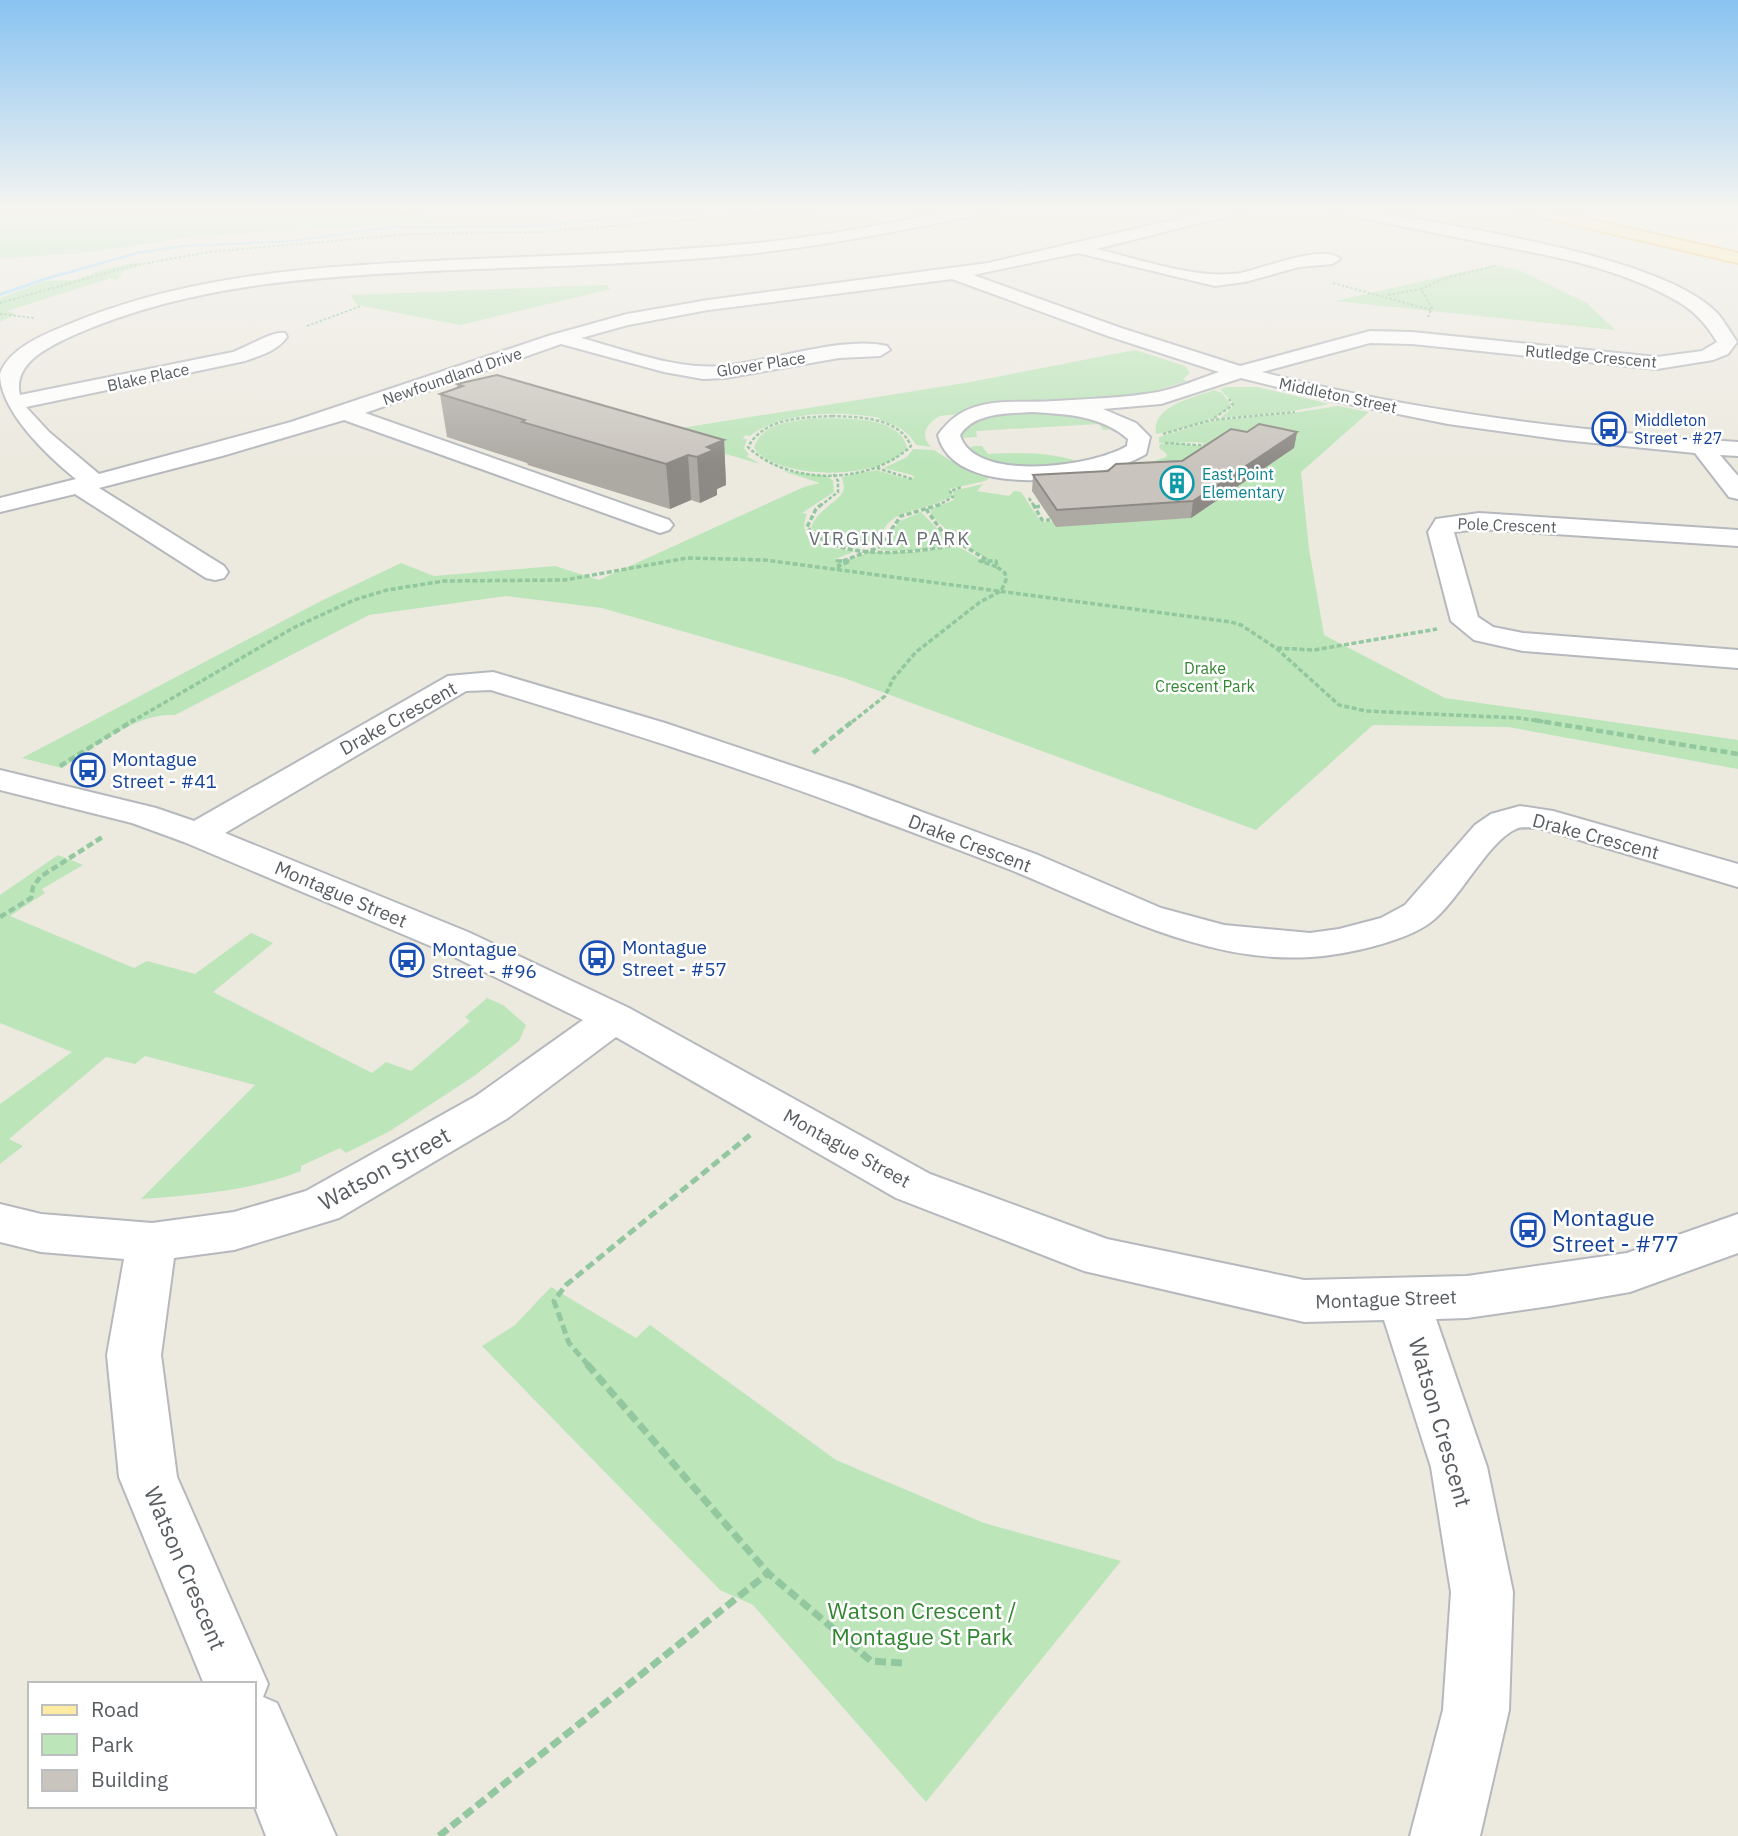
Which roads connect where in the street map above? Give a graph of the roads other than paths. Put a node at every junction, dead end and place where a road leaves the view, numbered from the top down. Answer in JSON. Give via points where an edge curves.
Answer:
{"nodes":[{"id":1,"x":178,"y":295,"type":"edge"},
{"id":2,"x":751,"y":295,"type":"edge"},
{"id":3,"x":793,"y":295,"type":"edge"},
{"id":4,"x":1012,"y":295,"type":"edge"},
{"id":5,"x":1678,"y":295,"type":"edge"},
{"id":6,"x":759,"y":299,"type":"junction"},
{"id":7,"x":278,"y":337,"type":"dead end"},
{"id":8,"x":562,"y":339,"type":"junction"},
{"id":9,"x":880,"y":350,"type":"dead end"},
{"id":10,"x":1242,"y":372,"type":"junction"},
{"id":11,"x":1161,"y":398,"type":"junction"},
{"id":12,"x":13,"y":403,"type":"junction"},
{"id":13,"x":1056,"y":407,"type":"junction"},
{"id":14,"x":344,"y":413,"type":"junction"},
{"id":15,"x":1145,"y":434,"type":"junction"},
{"id":16,"x":1702,"y":447,"type":"junction"},
{"id":17,"x":1738,"y":449,"type":"edge"},
{"id":18,"x":87,"y":484,"type":"junction"},
{"id":19,"x":1738,"y":492,"type":"edge"},
{"id":20,"x":0,"y":505,"type":"edge"},
{"id":21,"x":660,"y":524,"type":"dead end"},
{"id":22,"x":1738,"y":538,"type":"edge"},
{"id":23,"x":215,"y":572,"type":"dead end"},
{"id":24,"x":1738,"y":659,"type":"edge"},
{"id":25,"x":0,"y":780,"type":"edge"},
{"id":26,"x":197,"y":834,"type":"junction"},
{"id":27,"x":1738,"y":876,"type":"edge"},
{"id":28,"x":614,"y":1018,"type":"junction"},
{"id":29,"x":0,"y":1223,"type":"edge"},
{"id":30,"x":1738,"y":1233,"type":"edge"},
{"id":31,"x":152,"y":1242,"type":"junction"},
{"id":32,"x":1403,"y":1299,"type":"junction"},
{"id":33,"x":235,"y":1682,"type":"edge"},
{"id":34,"x":256,"y":1731,"type":"edge"},
{"id":35,"x":301,"y":1836,"type":"edge"},
{"id":36,"x":1445,"y":1836,"type":"edge"}],
"edges":[{"from":1,"to":12,"type":"street","via":[[89,321],[43,343],[12,370],[7,394]]},
{"from":2,"to":6,"type":"street"},
{"from":3,"to":6,"type":"street","name":"Newfoundland Drive"},
{"from":4,"to":10,"type":"street","name":"Middleton Street"},
{"from":5,"to":10,"type":"street","name":"Rutledge Crescent","via":[[1699,306],[1718,325],[1727,342],[1721,350],[1657,363],[1370,337]]},
{"from":6,"to":8,"type":"street","name":"Newfoundland Drive","via":[[670,311]]},
{"from":7,"to":12,"type":"street","name":"Blake Place","via":[[238,357]]},
{"from":8,"to":9,"type":"street","name":"Glover Place","via":[[703,373]]},
{"from":8,"to":14,"type":"street","name":"Newfoundland Drive"},
{"from":10,"to":11,"type":"street"},
{"from":10,"to":16,"type":"street","name":"Middleton Street","via":[[1347,398],[1479,422]]},
{"from":11,"to":13,"type":"street"},
{"from":11,"to":15,"type":"street","via":[[1142,417]]},
{"from":12,"to":18,"type":"street"},
{"from":13,"to":15,"type":"street","via":[[1101,416]]},
{"from":13,"to":15,"type":"street","via":[[986,411],[953,425],[948,435],[956,451],[979,463],[1017,472],[1060,474],[1123,461],[1138,449]]},
{"from":14,"to":18,"type":"street","name":"Newfoundland Drive"},
{"from":14,"to":21,"type":"street"},
{"from":16,"to":17,"type":"street","name":"Middleton Street"},
{"from":16,"to":19,"type":"street"},
{"from":18,"to":20,"type":"street","name":"Newfoundland Drive"},
{"from":18,"to":23,"type":"street"},
{"from":22,"to":24,"type":"street","name":"Pole Crescent","via":[[1479,521],[1445,524],[1441,532],[1465,621],[1484,634],[1523,642]]},
{"from":25,"to":26,"type":"street","name":"Montague Street","via":[[144,815]]},
{"from":26,"to":27,"type":"street","name":"Drake Crescent","via":[[459,682],[493,681],[841,793],[1025,863],[1147,916],[1222,937],[1310,944],[1395,926],[1419,913],[1488,833],[1503,821],[1520,817],[1541,818]]},
{"from":26,"to":28,"type":"street","name":"Montague Street","via":[[454,941]]},
{"from":28,"to":31,"type":"street","name":"Watson Street","via":[[492,1107],[322,1205],[234,1231]]},
{"from":28,"to":32,"type":"street","name":"Montague Street","via":[[913,1186],[1102,1257],[1304,1301]]},
{"from":29,"to":31,"type":"street","name":"Watson Street","via":[[41,1233]]},
{"from":30,"to":32,"type":"street","name":"Montague Street","via":[[1630,1272],[1467,1297]]},
{"from":31,"to":33,"type":"street","name":"Watson Crescent","via":[[134,1355],[148,1477]]},
{"from":32,"to":36,"type":"street","name":"Watson Crescent","via":[[1459,1467],[1482,1592],[1476,1710]]},
{"from":34,"to":35,"type":"street"}]}
